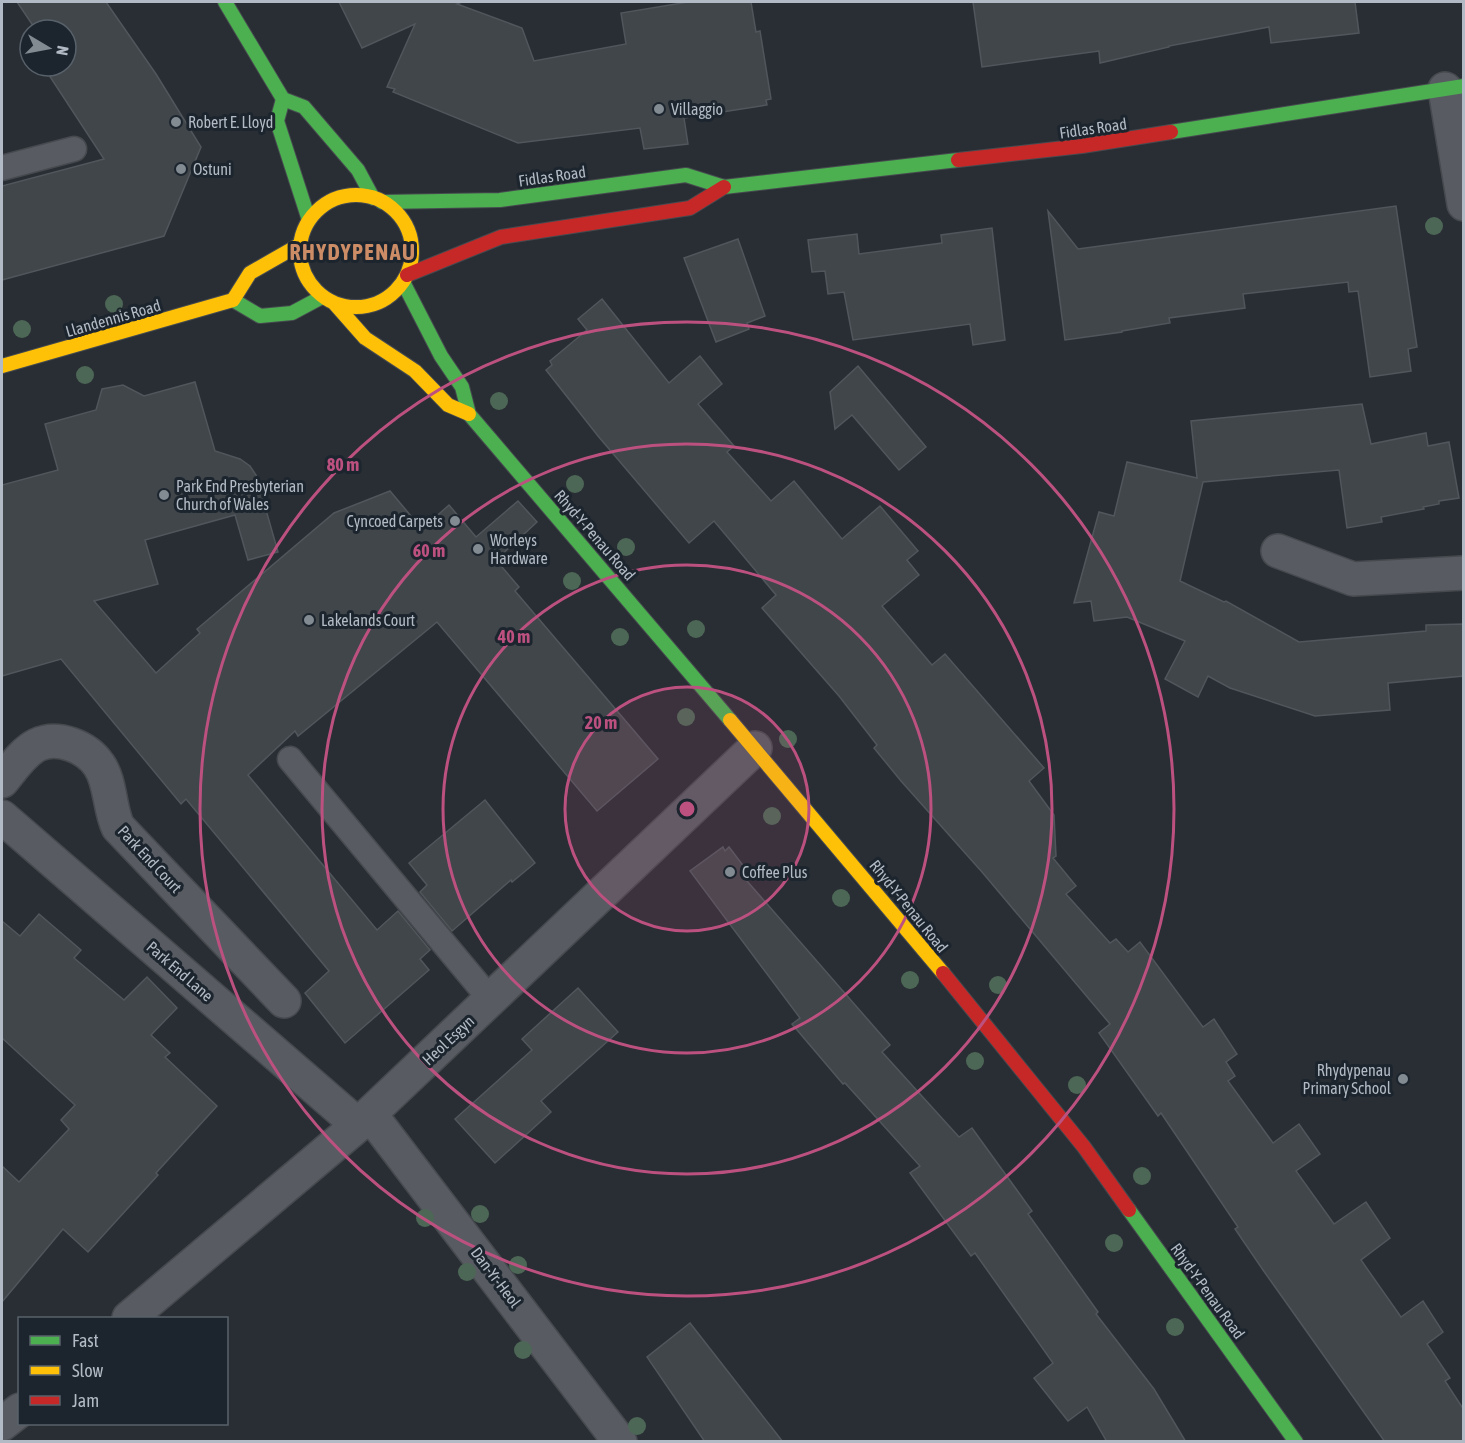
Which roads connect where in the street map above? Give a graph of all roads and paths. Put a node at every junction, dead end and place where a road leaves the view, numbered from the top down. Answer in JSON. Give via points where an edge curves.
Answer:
{"nodes":[{"id":1,"x":225,"y":2,"type":"edge"},
{"id":2,"x":1454,"y":87,"type":"edge"},
{"id":3,"x":283,"y":99,"type":"junction"},
{"id":4,"x":74,"y":149,"type":"dead end"},
{"id":5,"x":2,"y":168,"type":"edge"},
{"id":6,"x":724,"y":187,"type":"junction"},
{"id":7,"x":378,"y":200,"type":"junction"},
{"id":8,"x":1464,"y":204,"type":"edge"},
{"id":9,"x":309,"y":220,"type":"junction"},
{"id":10,"x":299,"y":245,"type":"junction"},
{"id":11,"x":405,"y":278,"type":"junction"},
{"id":12,"x":322,"y":297,"type":"junction"},
{"id":13,"x":233,"y":300,"type":"junction"},
{"id":14,"x":335,"y":304,"type":"junction"},
{"id":15,"x":2,"y":366,"type":"edge"},
{"id":16,"x":470,"y":414,"type":"junction"},
{"id":17,"x":1278,"y":551,"type":"dead end"},
{"id":18,"x":1464,"y":573,"type":"edge"},
{"id":19,"x":755,"y":748,"type":"junction"},
{"id":20,"x":290,"y":759,"type":"dead end"},
{"id":21,"x":2,"y":781,"type":"edge"},
{"id":22,"x":2,"y":817,"type":"edge"},
{"id":23,"x":490,"y":1000,"type":"junction"},
{"id":24,"x":284,"y":1001,"type":"dead end"},
{"id":25,"x":364,"y":1120,"type":"junction"},
{"id":26,"x":130,"y":1317,"type":"edge"},
{"id":27,"x":18,"y":1412,"type":"edge"},
{"id":28,"x":2,"y":1424,"type":"edge"},
{"id":29,"x":620,"y":1442,"type":"edge"},
{"id":30,"x":1296,"y":1442,"type":"edge"}],
"edges":[{"from":1,"to":3,"type":"street"},
{"from":2,"to":6,"type":"street","name":"Fidlas Road","via":[[1082,146]]},
{"from":2,"to":8,"type":"street"},
{"from":3,"to":7,"type":"street","via":[[304,107],[358,170]]},
{"from":3,"to":9,"type":"street","via":[[277,121]]},
{"from":4,"to":5,"type":"lane"},
{"from":6,"to":7,"type":"street","name":"Fidlas Road","via":[[686,175],[500,200]]},
{"from":6,"to":11,"type":"street","name":"Fidlas Road","via":[[690,208],[501,237]]},
{"from":7,"to":9,"type":"street","via":[[358,195],[334,200]]},
{"from":7,"to":11,"type":"street","via":[[404,221],[409,233],[411,259]]},
{"from":9,"to":10,"type":"street"},
{"from":10,"to":12,"type":"street","via":[[302,269]]},
{"from":10,"to":13,"type":"street","via":[[250,273]]},
{"from":11,"to":14,"type":"street","via":[[385,300],[370,306]]},
{"from":11,"to":16,"type":"street","name":"Rhyd-Y-Penau Road","via":[[441,356],[462,387]]},
{"from":12,"to":13,"type":"street","via":[[292,313],[260,316]]},
{"from":12,"to":14,"type":"street"},
{"from":13,"to":15,"type":"street","name":"Llandennis Road"},
{"from":14,"to":16,"type":"street","name":"Rhyd-Y-Penau Road","via":[[365,338],[415,371],[448,405]]},
{"from":16,"to":19,"type":"street","name":"Rhyd-Y-Penau Road"},
{"from":17,"to":18,"type":"street","via":[[1353,579]]},
{"from":19,"to":23,"type":"street","name":"Heol Esgyn"},
{"from":19,"to":30,"type":"street","name":"Rhyd-Y-Penau Road","via":[[1084,1147]]},
{"from":20,"to":23,"type":"lane"},
{"from":21,"to":24,"type":"street","name":"Park End Court","via":[[37,745],[72,744],[86,752],[100,766],[118,827]]},
{"from":22,"to":25,"type":"street","name":"Park End Lane"},
{"from":23,"to":25,"type":"street","name":"Heol Esgyn"},
{"from":25,"to":26,"type":"street","name":"Heol Esgyn"},
{"from":25,"to":29,"type":"street","name":"Dan-Yr-Heol"},
{"from":27,"to":28,"type":"street"}]}
